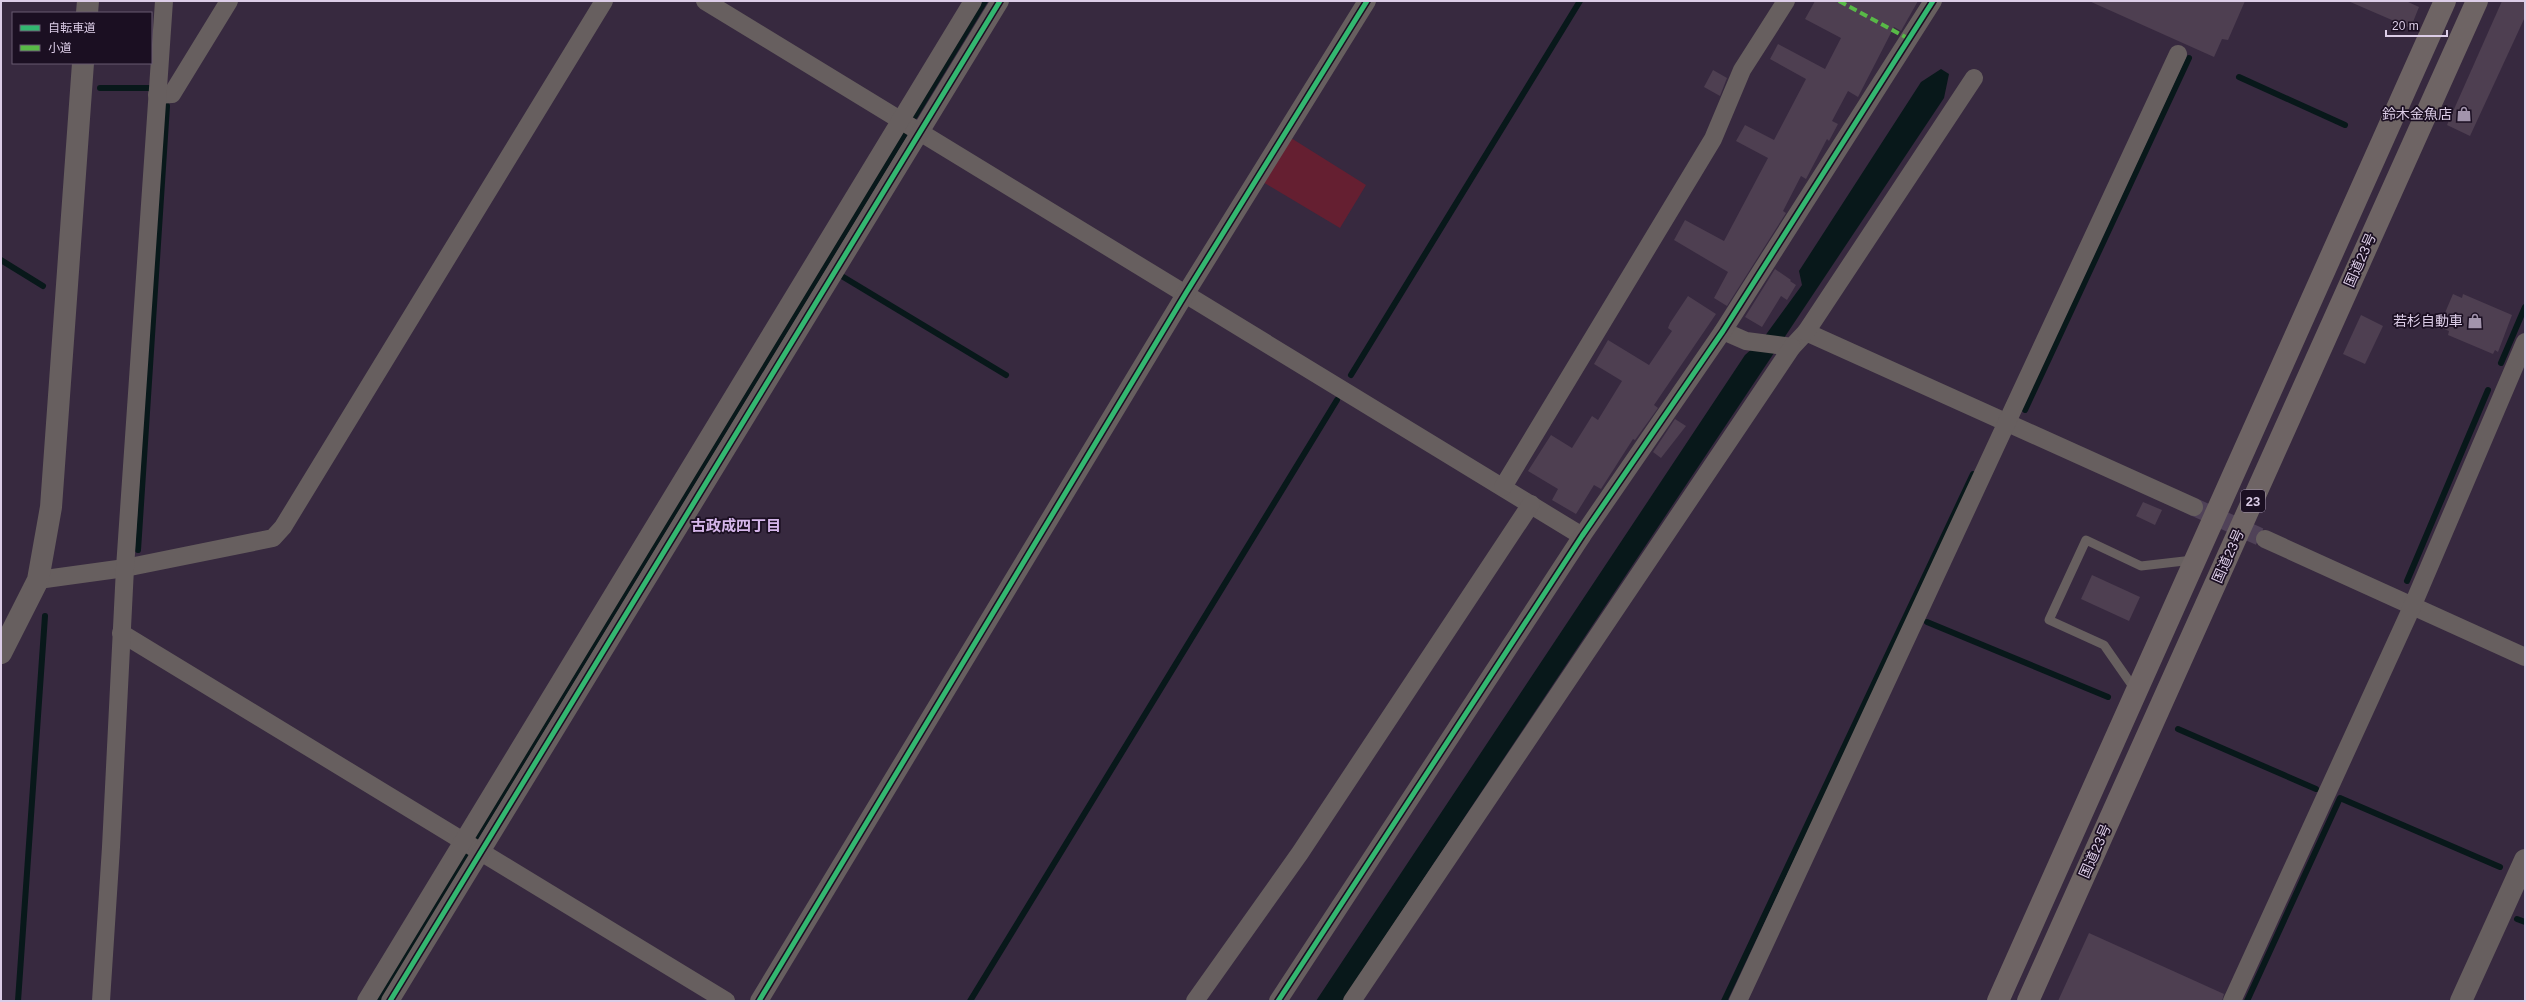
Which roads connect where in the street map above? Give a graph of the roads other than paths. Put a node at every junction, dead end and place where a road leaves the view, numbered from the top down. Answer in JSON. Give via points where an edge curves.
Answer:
{"nodes":[{"id":1,"x":88,"y":1,"type":"edge"},
{"id":2,"x":164,"y":1,"type":"edge"},
{"id":3,"x":229,"y":1,"type":"edge"},
{"id":4,"x":604,"y":1,"type":"edge"},
{"id":5,"x":705,"y":1,"type":"edge"},
{"id":6,"x":973,"y":1,"type":"edge"},
{"id":7,"x":1000,"y":1,"type":"edge"},
{"id":8,"x":1367,"y":1,"type":"edge"},
{"id":9,"x":1786,"y":1,"type":"edge"},
{"id":10,"x":1933,"y":1,"type":"edge"},
{"id":11,"x":2445,"y":1,"type":"edge"},
{"id":12,"x":2477,"y":1,"type":"edge"},
{"id":13,"x":87,"y":12,"type":"edge"},
{"id":14,"x":2178,"y":54,"type":"dead end"},
{"id":15,"x":83,"y":64,"type":"edge"},
{"id":16,"x":1974,"y":78,"type":"dead end"},
{"id":17,"x":157,"y":95,"type":"junction"},
{"id":18,"x":900,"y":120,"type":"junction"},
{"id":19,"x":920,"y":132,"type":"junction"},
{"id":20,"x":1186,"y":293,"type":"junction"},
{"id":21,"x":1723,"y":331,"type":"junction"},
{"id":22,"x":1806,"y":332,"type":"junction"},
{"id":23,"x":2525,"y":342,"type":"edge"},
{"id":24,"x":1787,"y":346,"type":"junction"},
{"id":25,"x":2007,"y":421,"type":"junction"},
{"id":26,"x":1503,"y":487,"type":"junction"},
{"id":27,"x":1531,"y":504,"type":"junction"},
{"id":28,"x":2194,"y":507,"type":"tunnel mouth"},
{"id":29,"x":1582,"y":536,"type":"junction"},
{"id":30,"x":2265,"y":538,"type":"tunnel mouth"},
{"id":31,"x":2196,"y":560,"type":"junction"},
{"id":32,"x":125,"y":568,"type":"junction"},
{"id":33,"x":38,"y":580,"type":"junction"},
{"id":34,"x":2412,"y":607,"type":"junction"},
{"id":35,"x":121,"y":633,"type":"junction"},
{"id":36,"x":3,"y":644,"type":"edge"},
{"id":37,"x":2525,"y":657,"type":"edge"},
{"id":38,"x":2137,"y":692,"type":"junction"},
{"id":39,"x":462,"y":840,"type":"junction"},
{"id":40,"x":481,"y":851,"type":"junction"},
{"id":41,"x":2525,"y":860,"type":"edge"},
{"id":42,"x":101,"y":1001,"type":"edge"},
{"id":43,"x":366,"y":1001,"type":"edge"},
{"id":44,"x":390,"y":1001,"type":"edge"},
{"id":45,"x":726,"y":1001,"type":"edge"},
{"id":46,"x":759,"y":1001,"type":"edge"},
{"id":47,"x":1195,"y":1001,"type":"edge"},
{"id":48,"x":1278,"y":1001,"type":"edge"},
{"id":49,"x":1352,"y":1001,"type":"edge"},
{"id":50,"x":1738,"y":1001,"type":"edge"},
{"id":51,"x":1998,"y":1001,"type":"edge"},
{"id":52,"x":2028,"y":1001,"type":"edge"},
{"id":53,"x":2232,"y":1001,"type":"edge"},
{"id":54,"x":2461,"y":1001,"type":"edge"}],
"edges":[{"from":1,"to":13,"type":"street"},
{"from":2,"to":17,"type":"street"},
{"from":3,"to":17,"type":"street","via":[[172,94]]},
{"from":4,"to":32,"type":"street","via":[[283,527],[273,538]]},
{"from":5,"to":18,"type":"street"},
{"from":6,"to":18,"type":"street"},
{"from":7,"to":19,"type":"street"},
{"from":8,"to":20,"type":"street"},
{"from":9,"to":26,"type":"street","via":[[1742,70],[1713,139]]},
{"from":10,"to":21,"type":"street"},
{"from":11,"to":31,"type":"highway","name":"国道23号","number":"23"},
{"from":12,"to":52,"type":"highway","name":"国道23号","number":"23"},
{"from":14,"to":25,"type":"street"},
{"from":15,"to":33,"type":"street","via":[[51,507]]},
{"from":16,"to":22,"type":"street"},
{"from":17,"to":32,"type":"street"},
{"from":18,"to":19,"type":"street"},
{"from":18,"to":39,"type":"street"},
{"from":19,"to":20,"type":"street"},
{"from":19,"to":40,"type":"street"},
{"from":20,"to":26,"type":"street"},
{"from":20,"to":46,"type":"street"},
{"from":21,"to":24,"type":"street","via":[[1746,341]]},
{"from":21,"to":29,"type":"street"},
{"from":22,"to":24,"type":"street"},
{"from":22,"to":25,"type":"street"},
{"from":23,"to":34,"type":"street"},
{"from":24,"to":49,"type":"street"},
{"from":25,"to":28,"type":"street"},
{"from":25,"to":50,"type":"street"},
{"from":26,"to":27,"type":"street"},
{"from":27,"to":29,"type":"street"},
{"from":27,"to":47,"type":"street","via":[[1300,853]]},
{"from":29,"to":48,"type":"street"},
{"from":30,"to":34,"type":"street"},
{"from":31,"to":38,"type":"highway","name":"国道23号","number":"23"},
{"from":31,"to":38,"type":"lane","via":[[2141,566],[2086,540],[2049,620],[2104,646]]},
{"from":32,"to":33,"type":"street"},
{"from":32,"to":35,"type":"street"},
{"from":33,"to":36,"type":"street"},
{"from":34,"to":37,"type":"street"},
{"from":34,"to":53,"type":"street"},
{"from":35,"to":39,"type":"street"},
{"from":35,"to":42,"type":"street"},
{"from":38,"to":51,"type":"highway","name":"国道23号","number":"23"},
{"from":39,"to":40,"type":"street"},
{"from":39,"to":43,"type":"street"},
{"from":40,"to":44,"type":"street"},
{"from":40,"to":45,"type":"street"},
{"from":41,"to":54,"type":"street"}]}
